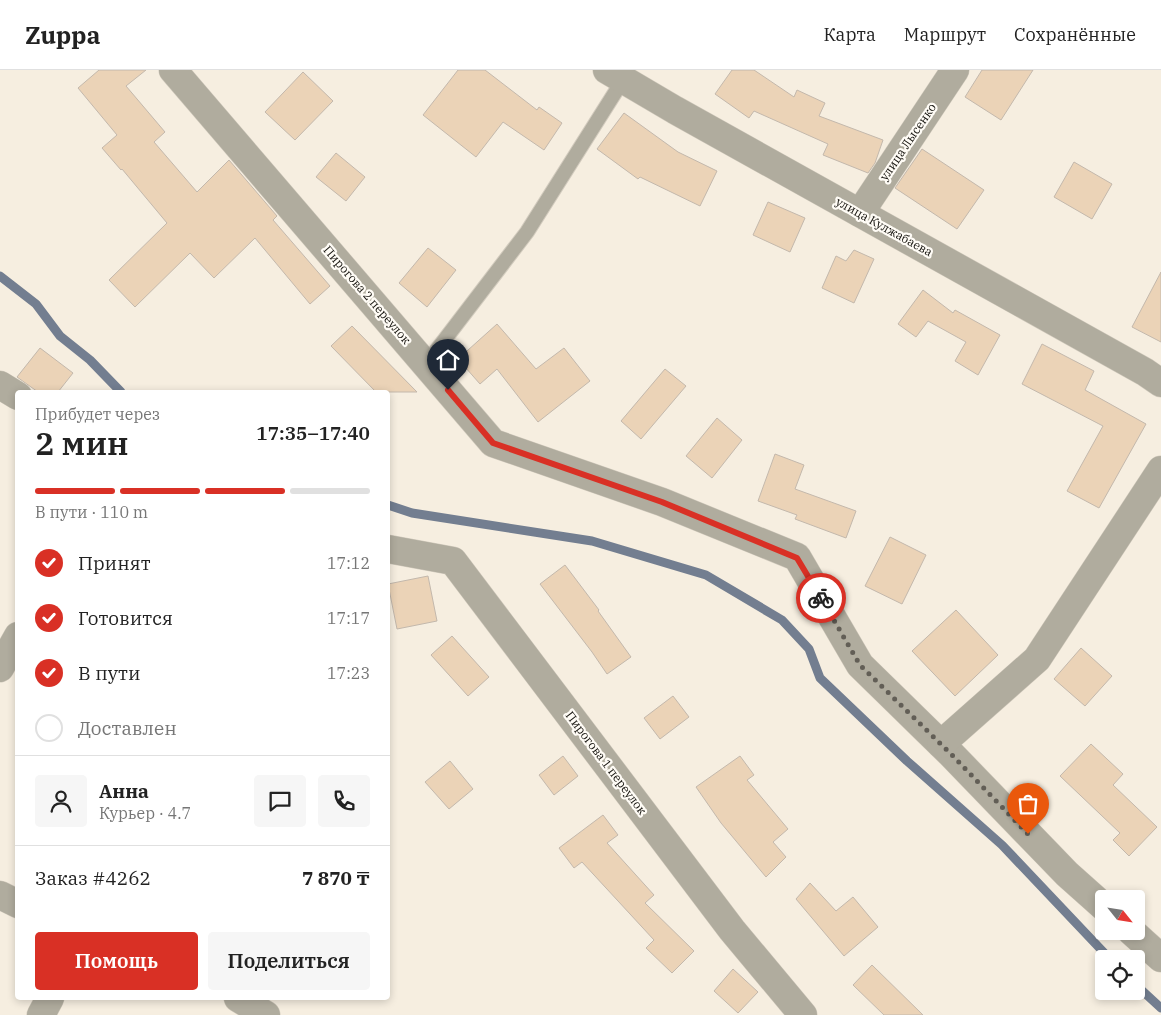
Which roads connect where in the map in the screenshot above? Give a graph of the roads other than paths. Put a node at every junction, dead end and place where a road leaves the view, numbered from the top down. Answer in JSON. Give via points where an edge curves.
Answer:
{"nodes":[{"id":1,"x":173,"y":70,"type":"edge"},
{"id":2,"x":955,"y":70,"type":"edge"},
{"id":3,"x":615,"y":75,"type":"edge"},
{"id":4,"x":860,"y":213,"type":"junction"},
{"id":5,"x":426,"y":364,"type":"junction"},
{"id":6,"x":1161,"y":383,"type":"edge"},
{"id":7,"x":0,"y":385,"type":"edge"},
{"id":8,"x":15,"y":394,"type":"edge"},
{"id":9,"x":1161,"y":470,"type":"edge"},
{"id":10,"x":390,"y":549,"type":"edge"},
{"id":11,"x":15,"y":641,"type":"edge"},
{"id":12,"x":0,"y":668,"type":"edge"},
{"id":13,"x":941,"y":744,"type":"junction"},
{"id":14,"x":0,"y":895,"type":"edge"},
{"id":15,"x":1095,"y":899,"type":"edge"},
{"id":16,"x":15,"y":902,"type":"edge"},
{"id":17,"x":1141,"y":940,"type":"edge"},
{"id":18,"x":1161,"y":958,"type":"edge"},
{"id":19,"x":49,"y":1000,"type":"edge"},
{"id":20,"x":241,"y":1000,"type":"edge"},
{"id":21,"x":41,"y":1015,"type":"edge"},
{"id":22,"x":266,"y":1015,"type":"edge"},
{"id":23,"x":803,"y":1015,"type":"edge"}],
"edges":[{"from":1,"to":5,"type":"street","name":"Пирогова 2 переулок"},
{"from":2,"to":4,"type":"street","name":"улица Лысенко"},
{"from":3,"to":4,"type":"street","name":"улица Кулжабаева"},
{"from":3,"to":5,"type":"lane","via":[[527,232]]},
{"from":4,"to":6,"type":"street","name":"улица Кулжабаева"},
{"from":5,"to":13,"type":"street","name":"Пирогова 2 переулок","via":[[493,443],[662,502],[797,558],[860,665]]},
{"from":7,"to":8,"type":"street"},
{"from":9,"to":13,"type":"street","via":[[1036,659]]},
{"from":10,"to":23,"type":"street","name":"Пирогова 1 переулок","via":[[452,561],[726,922]]},
{"from":11,"to":12,"type":"street"},
{"from":13,"to":15,"type":"street","name":"Пирогова 2 переулок"},
{"from":14,"to":16,"type":"street"},
{"from":17,"to":18,"type":"street"},
{"from":19,"to":21,"type":"street"},
{"from":20,"to":22,"type":"street"}]}
